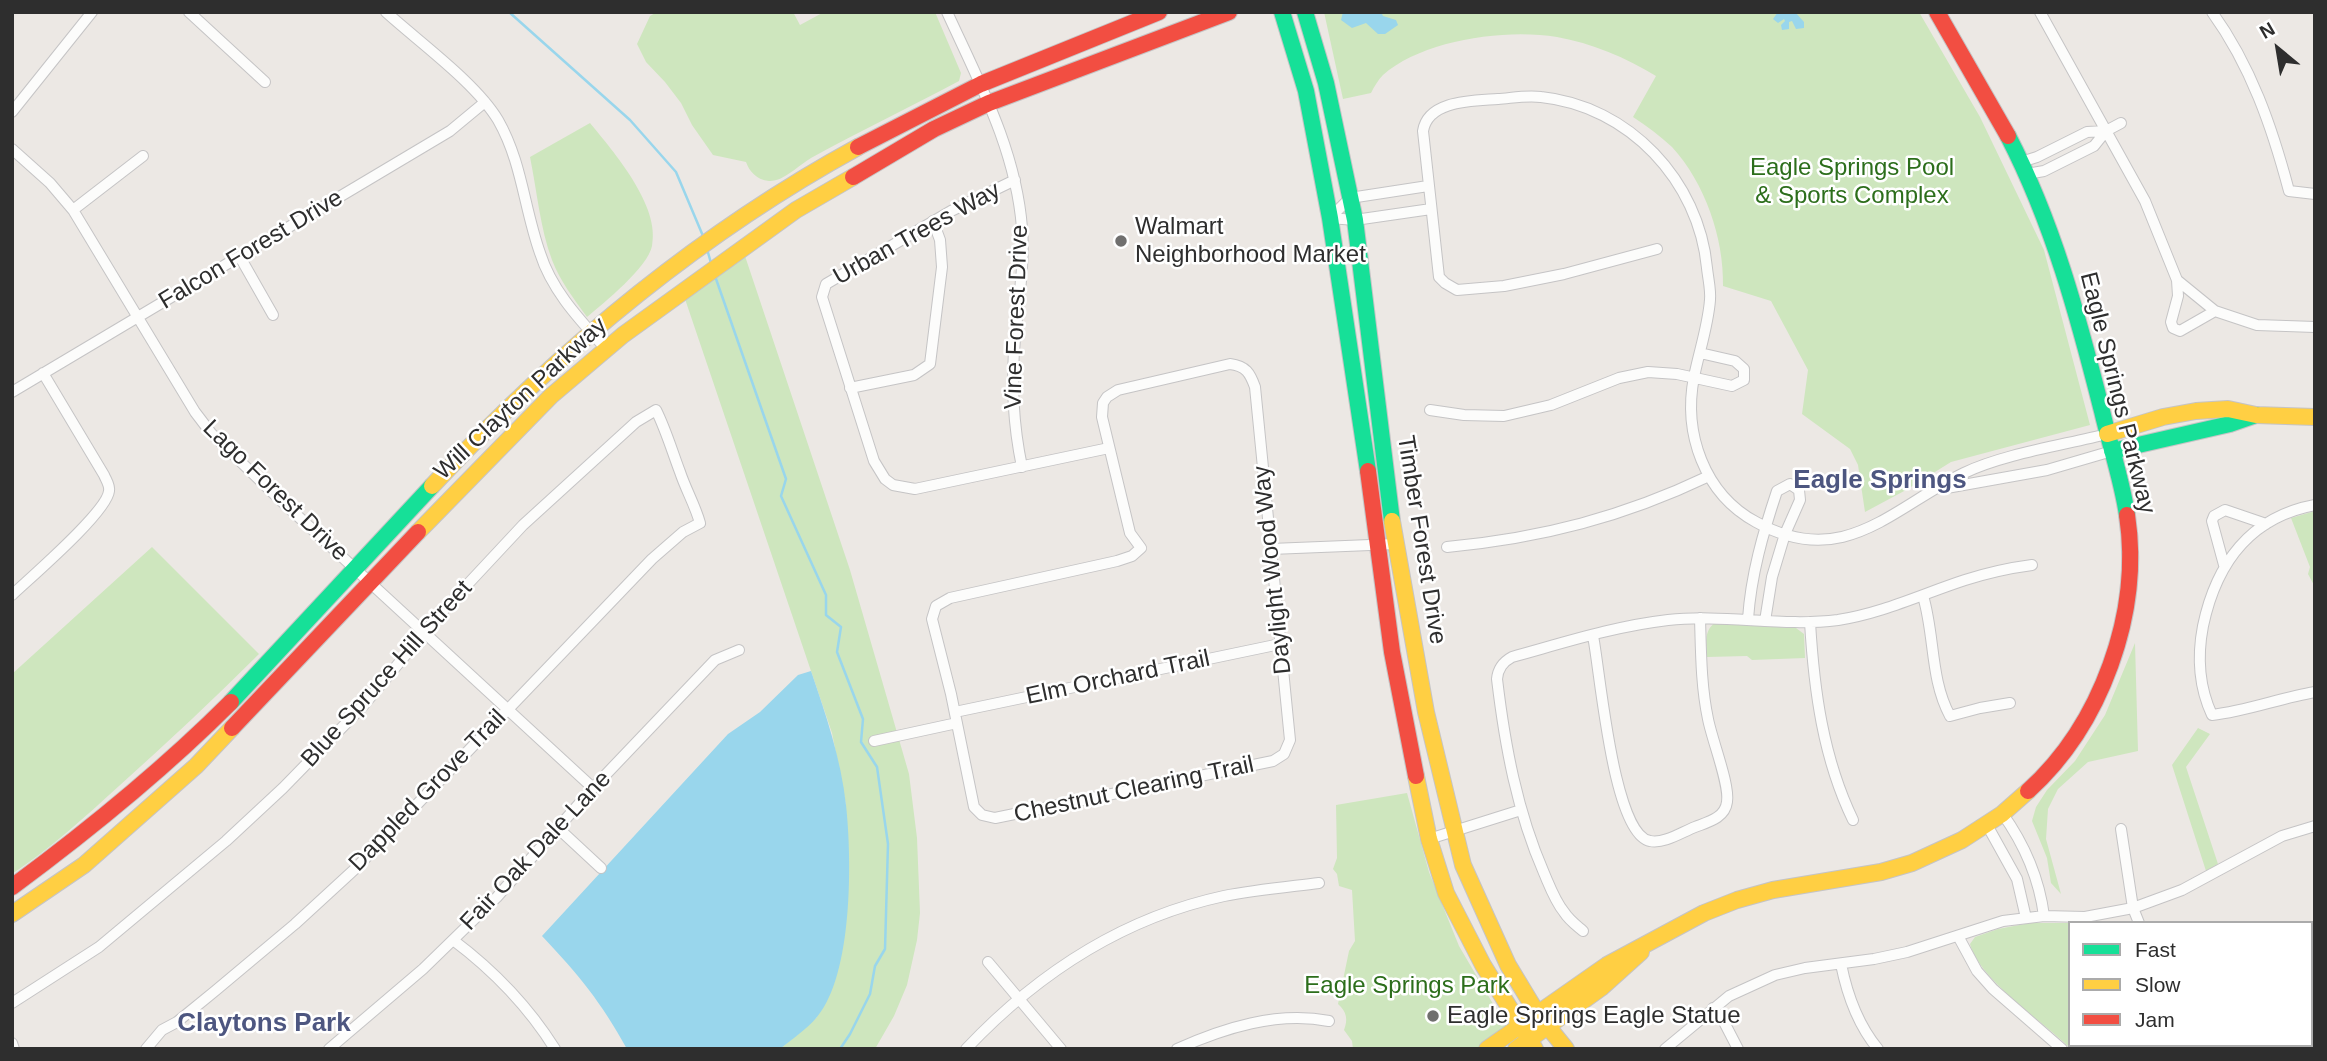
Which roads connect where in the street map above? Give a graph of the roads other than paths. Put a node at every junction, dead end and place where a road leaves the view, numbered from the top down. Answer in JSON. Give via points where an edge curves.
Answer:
{"nodes":[{"id":1,"x":92,"y":12,"type":"edge"},
{"id":2,"x":190,"y":12,"type":"edge"},
{"id":3,"x":386,"y":12,"type":"edge"},
{"id":4,"x":947,"y":12,"type":"edge"},
{"id":5,"x":1159,"y":12,"type":"edge"},
{"id":6,"x":1229,"y":12,"type":"edge"},
{"id":7,"x":1282,"y":12,"type":"edge"},
{"id":8,"x":1305,"y":12,"type":"edge"},
{"id":9,"x":1937,"y":12,"type":"edge"},
{"id":10,"x":2040,"y":12,"type":"edge"},
{"id":11,"x":2216,"y":14,"type":"edge"},
{"id":12,"x":265,"y":82,"type":"dead end"},
{"id":13,"x":981,"y":86,"type":"junction"},
{"id":14,"x":485,"y":102,"type":"junction"},
{"id":15,"x":989,"y":103,"type":"junction"},
{"id":16,"x":12,"y":112,"type":"edge"},
{"id":17,"x":2121,"y":123,"type":"dead end"},
{"id":18,"x":2106,"y":131,"type":"junction"},
{"id":19,"x":12,"y":149,"type":"edge"},
{"id":20,"x":143,"y":156,"type":"dead end"},
{"id":21,"x":2024,"y":168,"type":"junction"},
{"id":22,"x":1015,"y":180,"type":"junction"},
{"id":23,"x":1428,"y":186,"type":"junction"},
{"id":24,"x":789,"y":189,"type":"junction"},
{"id":25,"x":2315,"y":194,"type":"edge"},
{"id":26,"x":1350,"y":198,"type":"junction"},
{"id":27,"x":800,"y":207,"type":"junction"},
{"id":28,"x":1431,"y":209,"type":"junction"},
{"id":29,"x":73,"y":210,"type":"junction"},
{"id":30,"x":1330,"y":218,"type":"junction"},
{"id":31,"x":1355,"y":220,"type":"junction"},
{"id":32,"x":933,"y":221,"type":"junction"},
{"id":33,"x":1657,"y":249,"type":"dead end"},
{"id":34,"x":240,"y":257,"type":"junction"},
{"id":35,"x":2177,"y":280,"type":"junction"},
{"id":36,"x":2215,"y":311,"type":"junction"},
{"id":37,"x":274,"y":315,"type":"dead end"},
{"id":38,"x":139,"y":317,"type":"junction"},
{"id":39,"x":2315,"y":327,"type":"edge"},
{"id":40,"x":591,"y":333,"type":"junction"},
{"id":41,"x":606,"y":349,"type":"junction"},
{"id":42,"x":1700,"y":353,"type":"junction"},
{"id":43,"x":43,"y":373,"type":"junction"},
{"id":44,"x":1694,"y":378,"type":"junction"},
{"id":45,"x":850,"y":388,"type":"junction"},
{"id":46,"x":12,"y":392,"type":"edge"},
{"id":47,"x":1430,"y":410,"type":"dead end"},
{"id":48,"x":2256,"y":415,"type":"junction"},
{"id":49,"x":2315,"y":417,"type":"edge"},
{"id":50,"x":2107,"y":434,"type":"junction"},
{"id":51,"x":1109,"y":448,"type":"junction"},
{"id":52,"x":2112,"y":451,"type":"junction"},
{"id":53,"x":460,"y":456,"type":"junction"},
{"id":54,"x":1022,"y":467,"type":"junction"},
{"id":55,"x":476,"y":470,"type":"junction"},
{"id":56,"x":1709,"y":476,"type":"junction"},
{"id":57,"x":1935,"y":490,"type":"junction"},
{"id":58,"x":2315,"y":505,"type":"edge"},
{"id":59,"x":700,"y":523,"type":"joint"},
{"id":60,"x":2266,"y":523,"type":"junction"},
{"id":61,"x":1766,"y":527,"type":"junction"},
{"id":62,"x":1785,"y":534,"type":"junction"},
{"id":63,"x":1378,"y":544,"type":"junction"},
{"id":64,"x":1395,"y":544,"type":"junction"},
{"id":65,"x":1447,"y":547,"type":"dead end"},
{"id":66,"x":1271,"y":550,"type":"junction"},
{"id":67,"x":2032,"y":565,"type":"dead end"},
{"id":68,"x":2224,"y":565,"type":"junction"},
{"id":69,"x":355,"y":568,"type":"junction"},
{"id":70,"x":369,"y":582,"type":"junction"},
{"id":71,"x":12,"y":595,"type":"edge"},
{"id":72,"x":1923,"y":596,"type":"junction"},
{"id":73,"x":1700,"y":618,"type":"junction"},
{"id":74,"x":1748,"y":619,"type":"junction"},
{"id":75,"x":1765,"y":621,"type":"junction"},
{"id":76,"x":1810,"y":622,"type":"junction"},
{"id":77,"x":425,"y":632,"type":"junction"},
{"id":78,"x":1593,"y":636,"type":"junction"},
{"id":79,"x":1280,"y":644,"type":"junction"},
{"id":80,"x":739,"y":650,"type":"dead end"},
{"id":81,"x":2315,"y":692,"type":"edge"},
{"id":82,"x":236,"y":695,"type":"junction"},
{"id":83,"x":2010,"y":703,"type":"dead end"},
{"id":84,"x":252,"y":708,"type":"junction"},
{"id":85,"x":508,"y":708,"type":"junction"},
{"id":86,"x":956,"y":718,"type":"junction"},
{"id":87,"x":874,"y":741,"type":"dead end"},
{"id":88,"x":1273,"y":761,"type":"joint"},
{"id":89,"x":593,"y":788,"type":"junction"},
{"id":90,"x":1521,"y":810,"type":"junction"},
{"id":91,"x":2002,"y":813,"type":"junction"},
{"id":92,"x":1853,"y":820,"type":"dead end"},
{"id":93,"x":1987,"y":825,"type":"junction"},
{"id":94,"x":2315,"y":826,"type":"edge"},
{"id":95,"x":91,"y":827,"type":"junction"},
{"id":96,"x":559,"y":829,"type":"junction"},
{"id":97,"x":2121,"y":829,"type":"dead end"},
{"id":98,"x":1454,"y":831,"type":"junction"},
{"id":99,"x":1429,"y":839,"type":"junction"},
{"id":100,"x":109,"y":844,"type":"junction"},
{"id":101,"x":601,"y":868,"type":"dead end"},
{"id":102,"x":1319,"y":883,"type":"dead end"},
{"id":103,"x":12,"y":887,"type":"edge"},
{"id":104,"x":2133,"y":908,"type":"junction"},
{"id":105,"x":12,"y":914,"type":"edge"},
{"id":106,"x":2044,"y":916,"type":"junction"},
{"id":107,"x":2026,"y":918,"type":"junction"},
{"id":108,"x":2137,"y":921,"type":"edge"},
{"id":109,"x":1583,"y":932,"type":"dead end"},
{"id":110,"x":1958,"y":936,"type":"junction"},
{"id":111,"x":453,"y":940,"type":"junction"},
{"id":112,"x":1650,"y":943,"type":"junction"},
{"id":113,"x":988,"y":962,"type":"dead end"},
{"id":114,"x":1841,"y":964,"type":"junction"},
{"id":115,"x":1018,"y":998,"type":"junction"},
{"id":116,"x":12,"y":1003,"type":"edge"},
{"id":117,"x":1713,"y":1007,"type":"junction"},
{"id":118,"x":1537,"y":1013,"type":"junction"},
{"id":119,"x":1329,"y":1021,"type":"dead end"},
{"id":120,"x":1520,"y":1026,"type":"junction"},
{"id":121,"x":1548,"y":1027,"type":"junction"},
{"id":122,"x":12,"y":1043,"type":"edge"},
{"id":123,"x":1527,"y":1046,"type":"edge"},
{"id":124,"x":14,"y":1049,"type":"edge"},
{"id":125,"x":146,"y":1049,"type":"edge"},
{"id":126,"x":329,"y":1049,"type":"edge"},
{"id":127,"x":555,"y":1049,"type":"edge"},
{"id":128,"x":966,"y":1049,"type":"edge"},
{"id":129,"x":1061,"y":1049,"type":"edge"},
{"id":130,"x":1177,"y":1049,"type":"edge"},
{"id":131,"x":1488,"y":1049,"type":"edge"},
{"id":132,"x":1566,"y":1049,"type":"edge"},
{"id":133,"x":1665,"y":1049,"type":"edge"},
{"id":134,"x":1738,"y":1049,"type":"edge"},
{"id":135,"x":1878,"y":1049,"type":"edge"},
{"id":136,"x":2062,"y":1049,"type":"edge"}],
"edges":[{"from":1,"to":16,"type":"street"},
{"from":2,"to":12,"type":"street"},
{"from":3,"to":14,"type":"street"},
{"from":4,"to":13,"type":"street","name":"Vine Forest Drive"},
{"from":5,"to":13,"type":"main road","name":"Will Clayton Parkway"},
{"from":6,"to":15,"type":"main road","name":"Will Clayton Parkway"},
{"from":7,"to":30,"type":"main road","name":"Timber Forest Drive","via":[[1306,91]]},
{"from":8,"to":26,"type":"main road","name":"Timber Forest Drive","via":[[1326,83]]},
{"from":9,"to":21,"type":"main road","name":"Eagle Springs Parkway"},
{"from":10,"to":18,"type":"street"},
{"from":11,"to":25,"type":"street","via":[[2274,133],[2289,191]]},
{"from":13,"to":15,"type":"street","name":"Vine Forest Drive"},
{"from":13,"to":24,"type":"main road","name":"Will Clayton Parkway","via":[[896,127]]},
{"from":14,"to":34,"type":"street","name":"Falcon Forest Drive","via":[[450,131]]},
{"from":14,"to":40,"type":"street","via":[[518,163],[546,270]]},
{"from":15,"to":22,"type":"street","name":"Vine Forest Drive"},
{"from":15,"to":27,"type":"main road","name":"Will Clayton Parkway","via":[[934,129]]},
{"from":17,"to":18,"type":"street"},
{"from":18,"to":21,"type":"street","via":[[2087,132]]},
{"from":18,"to":21,"type":"street","via":[[2094,146],[2044,172]]},
{"from":18,"to":35,"type":"street","via":[[2138,185]]},
{"from":19,"to":29,"type":"street","name":"Lago Forest Drive"},
{"from":20,"to":29,"type":"street"},
{"from":21,"to":50,"type":"main road","name":"Eagle Springs Parkway","via":[[2066,277]]},
{"from":22,"to":32,"type":"street","name":"Urban Trees Way"},
{"from":22,"to":54,"type":"street","name":"Vine Forest Drive","via":[[1022,274],[1013,403]]},
{"from":23,"to":26,"type":"street"},
{"from":23,"to":28,"type":"street"},
{"from":23,"to":42,"type":"street","via":[[1424,121],[1442,108],[1472,101],[1540,97],[1586,107],[1616,122],[1656,153],[1694,210],[1705,244],[1710,298]]},
{"from":24,"to":27,"type":"main road"},
{"from":24,"to":40,"type":"main road","name":"Will Clayton Parkway","via":[[692,254]]},
{"from":26,"to":30,"type":"street"},
{"from":26,"to":31,"type":"main road","name":"Timber Forest Drive"},
{"from":27,"to":41,"type":"main road","name":"Will Clayton Parkway"},
{"from":28,"to":31,"type":"street"},
{"from":28,"to":33,"type":"street","via":[[1439,277],[1457,290],[1564,274]]},
{"from":29,"to":38,"type":"street","name":"Lago Forest Drive"},
{"from":30,"to":31,"type":"street"},
{"from":30,"to":63,"type":"main road","name":"Timber Forest Drive"},
{"from":31,"to":64,"type":"main road","name":"Timber Forest Drive"},
{"from":32,"to":45,"type":"street","via":[[942,248],[932,358],[914,375]]},
{"from":32,"to":45,"type":"street","name":"Urban Trees Way","via":[[832,279],[823,291]]},
{"from":34,"to":37,"type":"street"},
{"from":34,"to":38,"type":"street","name":"Falcon Forest Drive"},
{"from":35,"to":36,"type":"street"},
{"from":35,"to":36,"type":"street","via":[[2173,328],[2180,331]]},
{"from":36,"to":39,"type":"street","via":[[2257,325]]},
{"from":38,"to":43,"type":"street","name":"Falcon Forest Drive"},
{"from":38,"to":69,"type":"street","name":"Lago Forest Drive","via":[[211,433]]},
{"from":40,"to":41,"type":"street"},
{"from":40,"to":53,"type":"main road","name":"Will Clayton Parkway"},
{"from":41,"to":55,"type":"main road","name":"Will Clayton Parkway"},
{"from":42,"to":44,"type":"street"},
{"from":42,"to":44,"type":"street","via":[[1735,361],[1745,374],[1732,386]]},
{"from":43,"to":46,"type":"street","name":"Falcon Forest Drive"},
{"from":43,"to":71,"type":"street","via":[[104,475],[109,493],[96,514]]},
{"from":44,"to":47,"type":"street","via":[[1664,372],[1633,375],[1551,405],[1504,416]]},
{"from":44,"to":56,"type":"street","via":[[1691,421]]},
{"from":45,"to":54,"type":"street","via":[[874,461],[893,485],[927,487]]},
{"from":48,"to":49,"type":"main road"},
{"from":48,"to":50,"type":"main road","via":[[2228,409],[2196,411]]},
{"from":48,"to":52,"type":"main road"},
{"from":50,"to":52,"type":"main road","name":"Eagle Springs Parkway"},
{"from":50,"to":57,"type":"street","via":[[1992,462]]},
{"from":51,"to":54,"type":"street"},
{"from":51,"to":66,"type":"street","name":"Daylight Wood Way","via":[[1102,410],[1107,397],[1118,390],[1241,365],[1255,387]]},
{"from":51,"to":86,"type":"street","via":[[1130,533],[1141,548],[1127,558],[950,598],[936,606],[933,624]]},
{"from":52,"to":57,"type":"street","via":[[2047,470]]},
{"from":52,"to":91,"type":"main road","name":"Eagle Springs Parkway","via":[[2128,522],[2129,561],[2123,625],[2115,654],[2092,710],[2071,741],[2032,787]]},
{"from":53,"to":55,"type":"main road"},
{"from":53,"to":69,"type":"main road","name":"Will Clayton Parkway"},
{"from":55,"to":70,"type":"main road","name":"Will Clayton Parkway"},
{"from":56,"to":61,"type":"street","via":[[1738,510]]},
{"from":56,"to":65,"type":"street","via":[[1598,521],[1544,534]]},
{"from":57,"to":62,"type":"street","via":[[1893,517],[1847,536],[1824,539]]},
{"from":58,"to":60,"type":"street"},
{"from":59,"to":77,"type":"street","name":"Blue Spruce Hill Street","via":[[656,410],[636,422],[523,526]]},
{"from":59,"to":85,"type":"street","name":"Dappled Grove Trail","via":[[652,559]]},
{"from":60,"to":68,"type":"street"},
{"from":60,"to":68,"type":"street","via":[[2225,510],[2214,516]]},
{"from":61,"to":62,"type":"street"},
{"from":61,"to":62,"type":"street","via":[[1777,491],[1785,485],[1795,486],[1800,500]]},
{"from":61,"to":74,"type":"street"},
{"from":62,"to":75,"type":"street"},
{"from":63,"to":64,"type":"street"},
{"from":63,"to":66,"type":"street"},
{"from":63,"to":99,"type":"main road","name":"Timber Forest Drive","via":[[1392,652]]},
{"from":64,"to":98,"type":"main road","name":"Timber Forest Drive"},
{"from":66,"to":79,"type":"street","name":"Daylight Wood Way"},
{"from":67,"to":72,"type":"street","via":[[1965,580]]},
{"from":68,"to":81,"type":"street","via":[[2207,611],[2199,665],[2203,697],[2212,715]]},
{"from":69,"to":70,"type":"street","name":"Lago Forest Drive"},
{"from":69,"to":82,"type":"main road","name":"Will Clayton Parkway"},
{"from":70,"to":77,"type":"street","name":"Lago Forest Drive"},
{"from":70,"to":84,"type":"main road","name":"Will Clayton Parkway"},
{"from":72,"to":76,"type":"street","via":[[1864,615]]},
{"from":72,"to":83,"type":"street","via":[[1941,698],[1950,716]]},
{"from":73,"to":74,"type":"street"},
{"from":73,"to":78,"type":"street"},
{"from":73,"to":78,"type":"street","via":[[1706,706],[1728,798],[1721,815],[1713,820],[1659,841],[1641,838],[1634,831],[1617,782]]},
{"from":74,"to":75,"type":"street"},
{"from":75,"to":76,"type":"street"},
{"from":76,"to":92,"type":"street","via":[[1820,718],[1839,790]]},
{"from":77,"to":85,"type":"street","name":"Lago Forest Drive"},
{"from":77,"to":116,"type":"street","name":"Blue Spruce Hill Street","via":[[363,706],[226,841],[99,947]]},
{"from":78,"to":90,"type":"street","via":[[1512,657],[1501,666],[1497,679],[1502,724]]},
{"from":79,"to":86,"type":"street","name":"Elm Orchard Trail"},
{"from":79,"to":88,"type":"street","name":"Daylight Wood Way","via":[[1290,740],[1284,754]]},
{"from":80,"to":89,"type":"street","name":"Fair Oak Dale Lane","via":[[715,660]]},
{"from":82,"to":84,"type":"main road"},
{"from":82,"to":95,"type":"main road","name":"Will Clayton Parkway","via":[[160,769]]},
{"from":84,"to":100,"type":"main road","name":"Will Clayton Parkway"},
{"from":85,"to":89,"type":"street","name":"Lago Forest Drive"},
{"from":85,"to":125,"type":"street","name":"Dappled Grove Trail","via":[[336,887],[184,1017],[162,1030]]},
{"from":86,"to":87,"type":"street","name":"Elm Orchard Trail"},
{"from":86,"to":88,"type":"street","name":"Chestnut Clearing Trail","via":[[974,807],[995,818]]},
{"from":89,"to":96,"type":"street","name":"Fair Oak Dale Lane"},
{"from":90,"to":98,"type":"street"},
{"from":90,"to":109,"type":"street","via":[[1558,904]]},
{"from":91,"to":93,"type":"main road","name":"Eagle Springs Parkway"},
{"from":91,"to":106,"type":"street","via":[[2035,871]]},
{"from":93,"to":107,"type":"street","via":[[2017,878]]},
{"from":93,"to":112,"type":"main road","name":"Eagle Springs Parkway","via":[[1937,853],[1883,872],[1738,900],[1696,916]]},
{"from":94,"to":104,"type":"street","via":[[2282,836],[2182,890]]},
{"from":95,"to":100,"type":"main road"},
{"from":95,"to":103,"type":"main road","name":"Will Clayton Parkway"},
{"from":96,"to":101,"type":"street"},
{"from":96,"to":111,"type":"street","name":"Fair Oak Dale Lane"},
{"from":97,"to":104,"type":"street"},
{"from":98,"to":99,"type":"street"},
{"from":98,"to":118,"type":"main road","name":"Timber Forest Drive","via":[[1483,913]]},
{"from":99,"to":120,"type":"main road","name":"Timber Forest Drive","via":[[1446,893]]},
{"from":100,"to":105,"type":"main road","name":"Will Clayton Parkway"},
{"from":102,"to":115,"type":"street","via":[[1223,896],[1167,912],[1092,947]]},
{"from":104,"to":106,"type":"street","via":[[2085,917]]},
{"from":104,"to":108,"type":"street"},
{"from":106,"to":107,"type":"street"},
{"from":107,"to":110,"type":"street"},
{"from":110,"to":114,"type":"street","via":[[1907,952]]},
{"from":110,"to":136,"type":"street","via":[[1993,989]]},
{"from":111,"to":126,"type":"street","name":"Fair Oak Dale Lane"},
{"from":111,"to":127,"type":"street","via":[[525,1006]]},
{"from":112,"to":118,"type":"main road","name":"Eagle Springs Parkway","via":[[1598,970]]},
{"from":112,"to":121,"type":"main road","name":"Eagle Springs Parkway","via":[[1612,980]]},
{"from":113,"to":115,"type":"street"},
{"from":114,"to":117,"type":"street","via":[[1775,975]]},
{"from":114,"to":135,"type":"street","via":[[1861,1024]]},
{"from":115,"to":128,"type":"street"},
{"from":115,"to":129,"type":"street"},
{"from":117,"to":133,"type":"street"},
{"from":117,"to":134,"type":"street"},
{"from":118,"to":120,"type":"main road","name":"Eagle Springs Parkway"},
{"from":118,"to":121,"type":"main road","name":"Timber Forest Drive"},
{"from":119,"to":130,"type":"street","via":[[1307,1016],[1264,1021],[1205,1036]]},
{"from":120,"to":123,"type":"main road","name":"Timber Forest Drive"},
{"from":120,"to":131,"type":"main road","name":"Eagle Springs Parkway"},
{"from":121,"to":123,"type":"main road","name":"Eagle Springs Parkway"},
{"from":121,"to":132,"type":"main road","name":"Timber Forest Drive"},
{"from":122,"to":124,"type":"street"}]}
